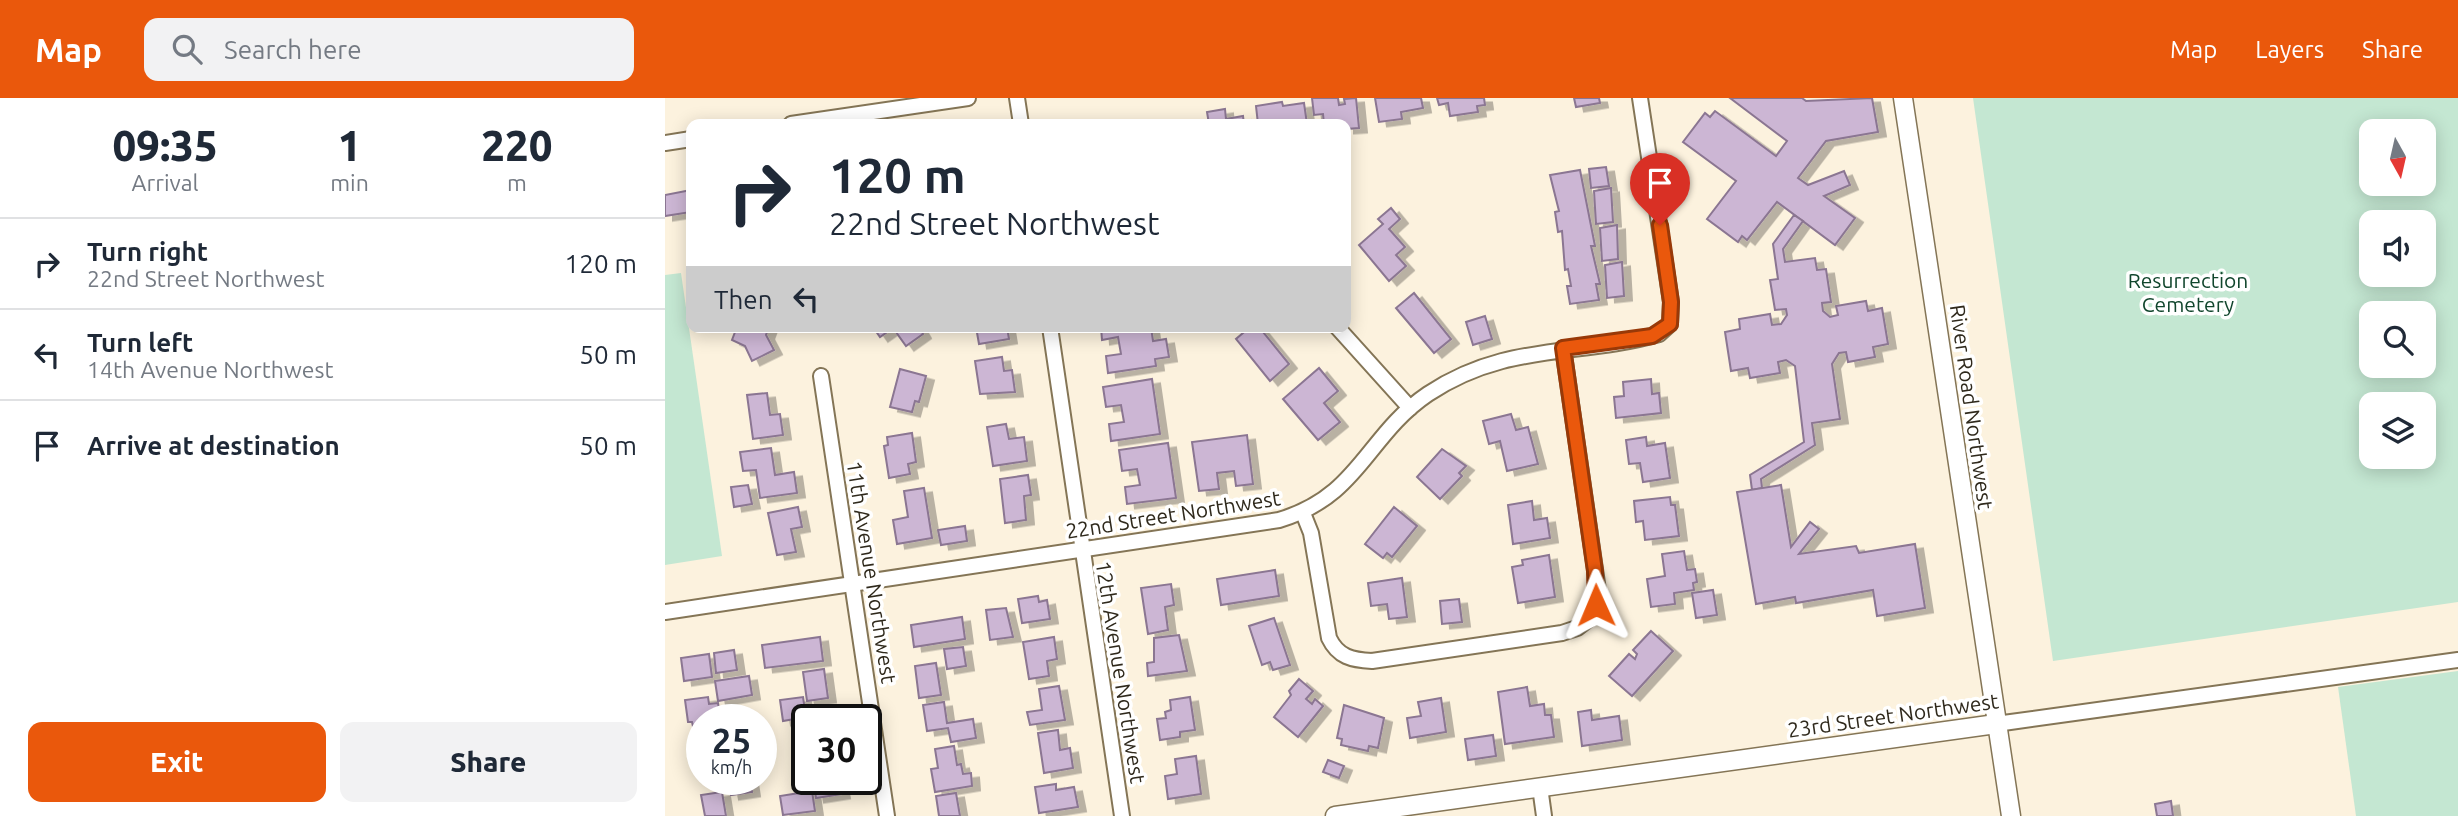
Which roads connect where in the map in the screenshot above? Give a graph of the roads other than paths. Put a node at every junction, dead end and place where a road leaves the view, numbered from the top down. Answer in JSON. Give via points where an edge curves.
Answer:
{"nodes":[{"id":1,"x":968,"y":98,"type":"edge"},
{"id":2,"x":1017,"y":98,"type":"edge"},
{"id":3,"x":1640,"y":98,"type":"edge"},
{"id":4,"x":1903,"y":98,"type":"edge"},
{"id":5,"x":825,"y":119,"type":"edge"},
{"id":6,"x":1020,"y":119,"type":"edge"},
{"id":7,"x":686,"y":140,"type":"edge"},
{"id":8,"x":665,"y":143,"type":"edge"},
{"id":9,"x":1051,"y":333,"type":"edge"},
{"id":10,"x":1342,"y":333,"type":"edge"},
{"id":11,"x":1563,"y":348,"type":"junction"},
{"id":12,"x":821,"y":376,"type":"dead end"},
{"id":13,"x":1410,"y":408,"type":"junction"},
{"id":14,"x":1303,"y":513,"type":"junction"},
{"id":15,"x":1082,"y":550,"type":"junction"},
{"id":16,"x":854,"y":583,"type":"junction"},
{"id":17,"x":665,"y":612,"type":"edge"},
{"id":18,"x":2458,"y":660,"type":"edge"},
{"id":19,"x":1996,"y":724,"type":"junction"},
{"id":20,"x":1540,"y":787,"type":"junction"},
{"id":21,"x":887,"y":816,"type":"edge"},
{"id":22,"x":1122,"y":816,"type":"edge"},
{"id":23,"x":1335,"y":816,"type":"edge"},
{"id":24,"x":1544,"y":816,"type":"edge"},
{"id":25,"x":2011,"y":816,"type":"edge"}],
"edges":[{"from":1,"to":5,"type":"street"},
{"from":2,"to":6,"type":"street"},
{"from":3,"to":11,"type":"street","name":"22nd Street Northwest","via":[[1671,302],[1670,324],[1652,336]]},
{"from":4,"to":19,"type":"street","name":"River Road Northwest"},
{"from":7,"to":8,"type":"street"},
{"from":9,"to":15,"type":"street","name":"12th Avenue Northwest"},
{"from":10,"to":13,"type":"street"},
{"from":11,"to":13,"type":"street","name":"22nd Street Northwest","via":[[1478,368]]},
{"from":11,"to":14,"type":"street","via":[[1598,590],[1590,618],[1577,628],[1373,661],[1344,656],[1329,638],[1311,533]]},
{"from":12,"to":16,"type":"street","name":"11th Avenue Northwest"},
{"from":13,"to":14,"type":"street","name":"22nd Street Northwest","via":[[1348,480]]},
{"from":14,"to":15,"type":"street","name":"22nd Street Northwest"},
{"from":15,"to":16,"type":"street","name":"22nd Street Northwest"},
{"from":15,"to":22,"type":"street","name":"12th Avenue Northwest"},
{"from":16,"to":17,"type":"street","name":"22nd Street Northwest"},
{"from":16,"to":21,"type":"street","name":"11th Avenue Northwest"},
{"from":18,"to":19,"type":"street","name":"23rd Street Northwest"},
{"from":19,"to":20,"type":"street","name":"23rd Street Northwest"},
{"from":19,"to":25,"type":"street","name":"River Road Northwest"},
{"from":20,"to":23,"type":"street","name":"23rd Street Northwest"},
{"from":20,"to":24,"type":"street"}]}
